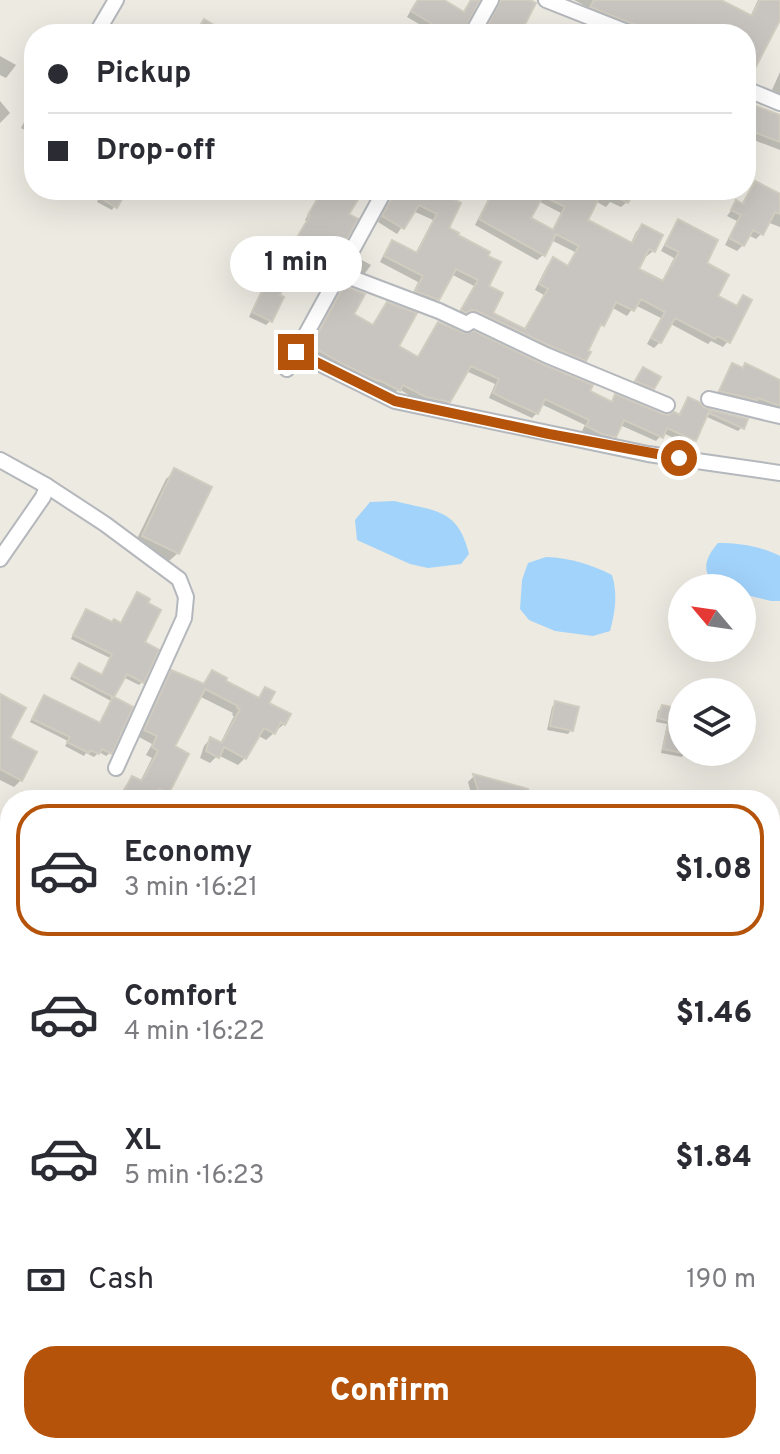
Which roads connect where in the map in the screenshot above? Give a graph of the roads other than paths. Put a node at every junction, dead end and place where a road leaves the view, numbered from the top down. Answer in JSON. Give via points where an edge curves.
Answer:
{"nodes":[{"id":1,"x":116,"y":0,"type":"edge"},
{"id":2,"x":491,"y":0,"type":"edge"},
{"id":3,"x":546,"y":0,"type":"edge"},
{"id":4,"x":102,"y":24,"type":"edge"},
{"id":5,"x":478,"y":24,"type":"edge"},
{"id":6,"x":607,"y":24,"type":"edge"},
{"id":7,"x":756,"y":93,"type":"edge"},
{"id":8,"x":780,"y":103,"type":"edge"},
{"id":9,"x":379,"y":200,"type":"edge"},
{"id":10,"x":339,"y":273,"type":"junction"},
{"id":11,"x":296,"y":352,"type":"junction"},
{"id":12,"x":287,"y":369,"type":"dead end"},
{"id":13,"x":709,"y":399,"type":"dead end"},
{"id":14,"x":667,"y":405,"type":"dead end"},
{"id":15,"x":780,"y":416,"type":"edge"},
{"id":16,"x":0,"y":460,"type":"edge"},
{"id":17,"x":780,"y":473,"type":"edge"},
{"id":18,"x":47,"y":486,"type":"junction"},
{"id":19,"x":0,"y":559,"type":"edge"},
{"id":20,"x":116,"y":768,"type":"dead end"}],
"edges":[{"from":1,"to":4,"type":"street"},
{"from":2,"to":5,"type":"street"},
{"from":3,"to":6,"type":"street"},
{"from":7,"to":8,"type":"street"},
{"from":9,"to":10,"type":"street"},
{"from":10,"to":11,"type":"street"},
{"from":10,"to":14,"type":"street","via":[[467,324],[473,320]]},
{"from":11,"to":12,"type":"street"},
{"from":11,"to":17,"type":"street","via":[[395,401],[648,454]]},
{"from":13,"to":15,"type":"street"},
{"from":16,"to":18,"type":"street"},
{"from":18,"to":19,"type":"street"},
{"from":18,"to":20,"type":"street","via":[[179,579],[186,597],[184,618]]}]}
